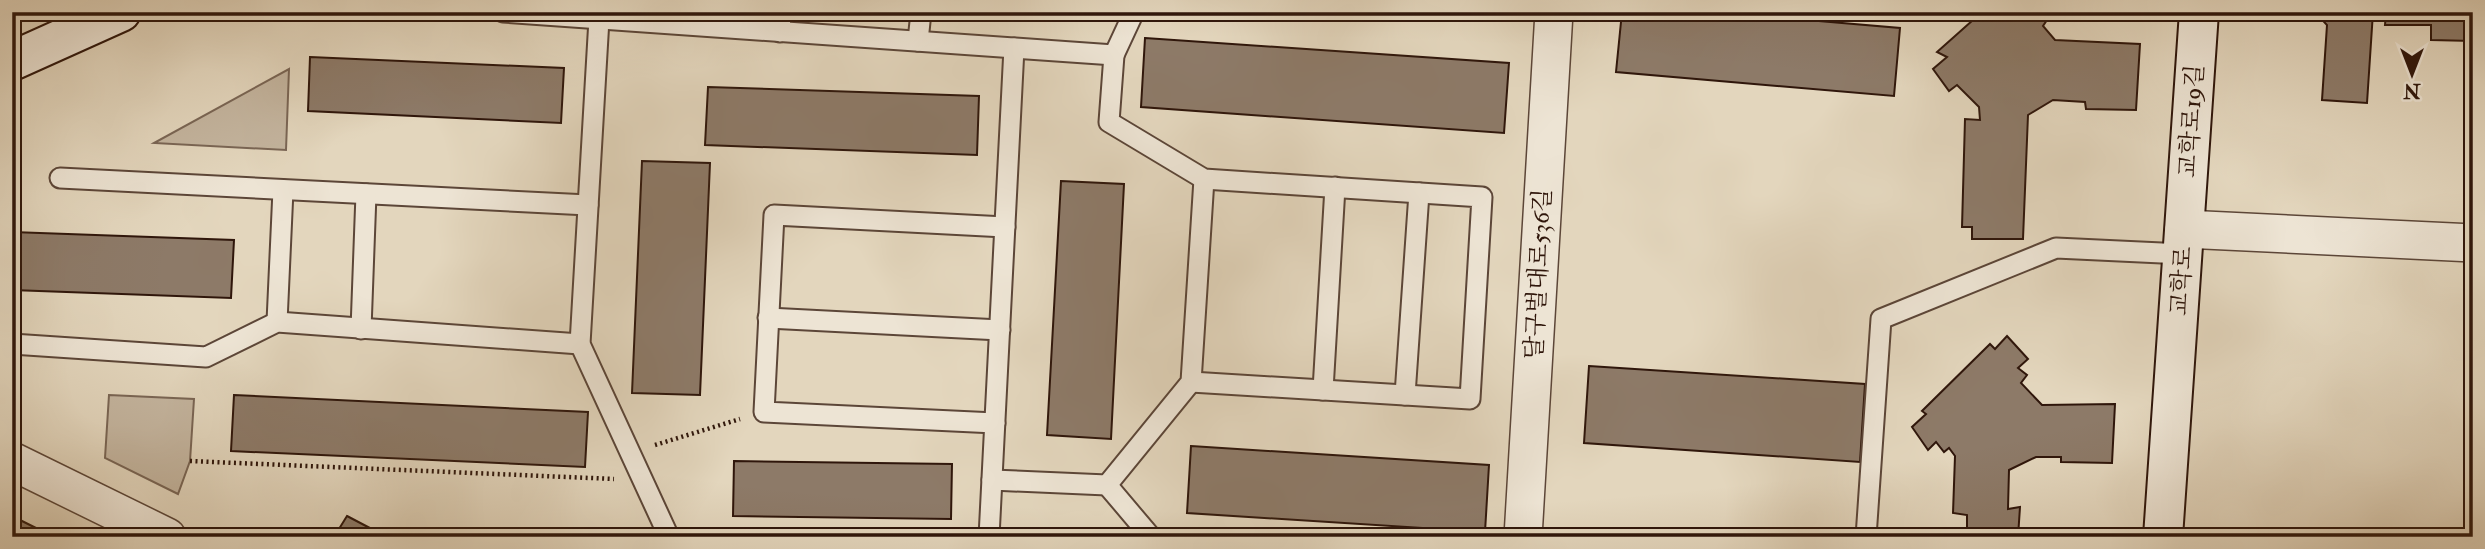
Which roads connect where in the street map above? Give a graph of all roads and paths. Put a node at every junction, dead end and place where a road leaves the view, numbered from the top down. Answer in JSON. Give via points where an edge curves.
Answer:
{"nodes":[{"id":1,"x":121,"y":12,"type":"edge"},
{"id":2,"x":503,"y":12,"type":"edge"},
{"id":3,"x":921,"y":12,"type":"edge"},
{"id":4,"x":1134,"y":12,"type":"edge"},
{"id":5,"x":1554,"y":12,"type":"edge"},
{"id":6,"x":2199,"y":12,"type":"edge"},
{"id":7,"x":599,"y":19,"type":"junction"},
{"id":8,"x":780,"y":22,"type":"edge"},
{"id":9,"x":918,"y":41,"type":"junction"},
{"id":10,"x":1014,"y":48,"type":"junction"},
{"id":11,"x":1114,"y":55,"type":"junction"},
{"id":12,"x":12,"y":61,"type":"edge"},
{"id":13,"x":60,"y":178,"type":"dead end"},
{"id":14,"x":1204,"y":179,"type":"junction"},
{"id":15,"x":1335,"y":187,"type":"junction"},
{"id":16,"x":283,"y":190,"type":"junction"},
{"id":17,"x":1419,"y":192,"type":"junction"},
{"id":18,"x":366,"y":194,"type":"junction"},
{"id":19,"x":588,"y":205,"type":"junction"},
{"id":20,"x":1005,"y":227,"type":"junction"},
{"id":21,"x":2183,"y":242,"type":"junction"},
{"id":22,"x":2473,"y":243,"type":"edge"},
{"id":23,"x":768,"y":318,"type":"junction"},
{"id":24,"x":276,"y":322,"type":"junction"},
{"id":25,"x":360,"y":328,"type":"junction"},
{"id":26,"x":1000,"y":330,"type":"junction"},
{"id":27,"x":12,"y":344,"type":"edge"},
{"id":28,"x":580,"y":344,"type":"junction"},
{"id":29,"x":1191,"y":382,"type":"junction"},
{"id":30,"x":1323,"y":390,"type":"junction"},
{"id":31,"x":1405,"y":395,"type":"junction"},
{"id":32,"x":764,"y":412,"type":"junction"},
{"id":33,"x":995,"y":423,"type":"junction"},
{"id":34,"x":630,"y":453,"type":"junction"},
{"id":35,"x":190,"y":460,"type":"dead end"},
{"id":36,"x":12,"y":461,"type":"edge"},
{"id":37,"x":992,"y":480,"type":"junction"},
{"id":38,"x":643,"y":481,"type":"junction"},
{"id":39,"x":1107,"y":485,"type":"junction"},
{"id":40,"x":167,"y":537,"type":"edge"},
{"id":41,"x":669,"y":537,"type":"edge"},
{"id":42,"x":989,"y":537,"type":"edge"},
{"id":43,"x":1151,"y":537,"type":"edge"},
{"id":44,"x":1523,"y":537,"type":"edge"},
{"id":45,"x":1866,"y":537,"type":"edge"},
{"id":46,"x":2163,"y":537,"type":"edge"}],
"edges":[{"from":1,"to":12,"type":"street"},
{"from":2,"to":7,"type":"lane"},
{"from":3,"to":9,"type":"lane"},
{"from":4,"to":11,"type":"lane"},
{"from":5,"to":44,"type":"street","name":"달구벌대로536길"},
{"from":6,"to":21,"type":"street","name":"교학로19길"},
{"from":7,"to":8,"type":"lane"},
{"from":7,"to":19,"type":"lane"},
{"from":8,"to":9,"type":"lane"},
{"from":9,"to":10,"type":"lane"},
{"from":10,"to":11,"type":"lane"},
{"from":10,"to":20,"type":"lane"},
{"from":11,"to":14,"type":"lane","via":[[1109,122]]},
{"from":13,"to":16,"type":"lane"},
{"from":14,"to":15,"type":"lane"},
{"from":14,"to":29,"type":"lane"},
{"from":15,"to":17,"type":"lane"},
{"from":15,"to":30,"type":"lane"},
{"from":16,"to":18,"type":"lane"},
{"from":16,"to":24,"type":"lane"},
{"from":17,"to":31,"type":"lane"},
{"from":17,"to":31,"type":"lane","via":[[1482,197],[1470,399]]},
{"from":18,"to":19,"type":"lane"},
{"from":18,"to":25,"type":"lane"},
{"from":19,"to":28,"type":"lane"},
{"from":20,"to":23,"type":"lane","via":[[774,215]]},
{"from":20,"to":26,"type":"lane"},
{"from":21,"to":22,"type":"street","name":"교학로"},
{"from":21,"to":45,"type":"lane","via":[[2056,248],[1881,319]]},
{"from":21,"to":46,"type":"street","name":"교학로"},
{"from":23,"to":26,"type":"lane"},
{"from":23,"to":32,"type":"lane"},
{"from":24,"to":25,"type":"lane"},
{"from":24,"to":27,"type":"lane","via":[[206,357]]},
{"from":25,"to":28,"type":"lane"},
{"from":26,"to":33,"type":"lane"},
{"from":28,"to":34,"type":"lane"},
{"from":29,"to":30,"type":"lane"},
{"from":29,"to":39,"type":"lane"},
{"from":30,"to":31,"type":"lane"},
{"from":32,"to":33,"type":"lane"},
{"from":32,"to":34,"type":"path"},
{"from":33,"to":37,"type":"lane"},
{"from":34,"to":38,"type":"lane"},
{"from":35,"to":38,"type":"path"},
{"from":36,"to":40,"type":"street"},
{"from":37,"to":39,"type":"lane"},
{"from":37,"to":42,"type":"lane"},
{"from":38,"to":41,"type":"lane"},
{"from":39,"to":43,"type":"lane"}]}
